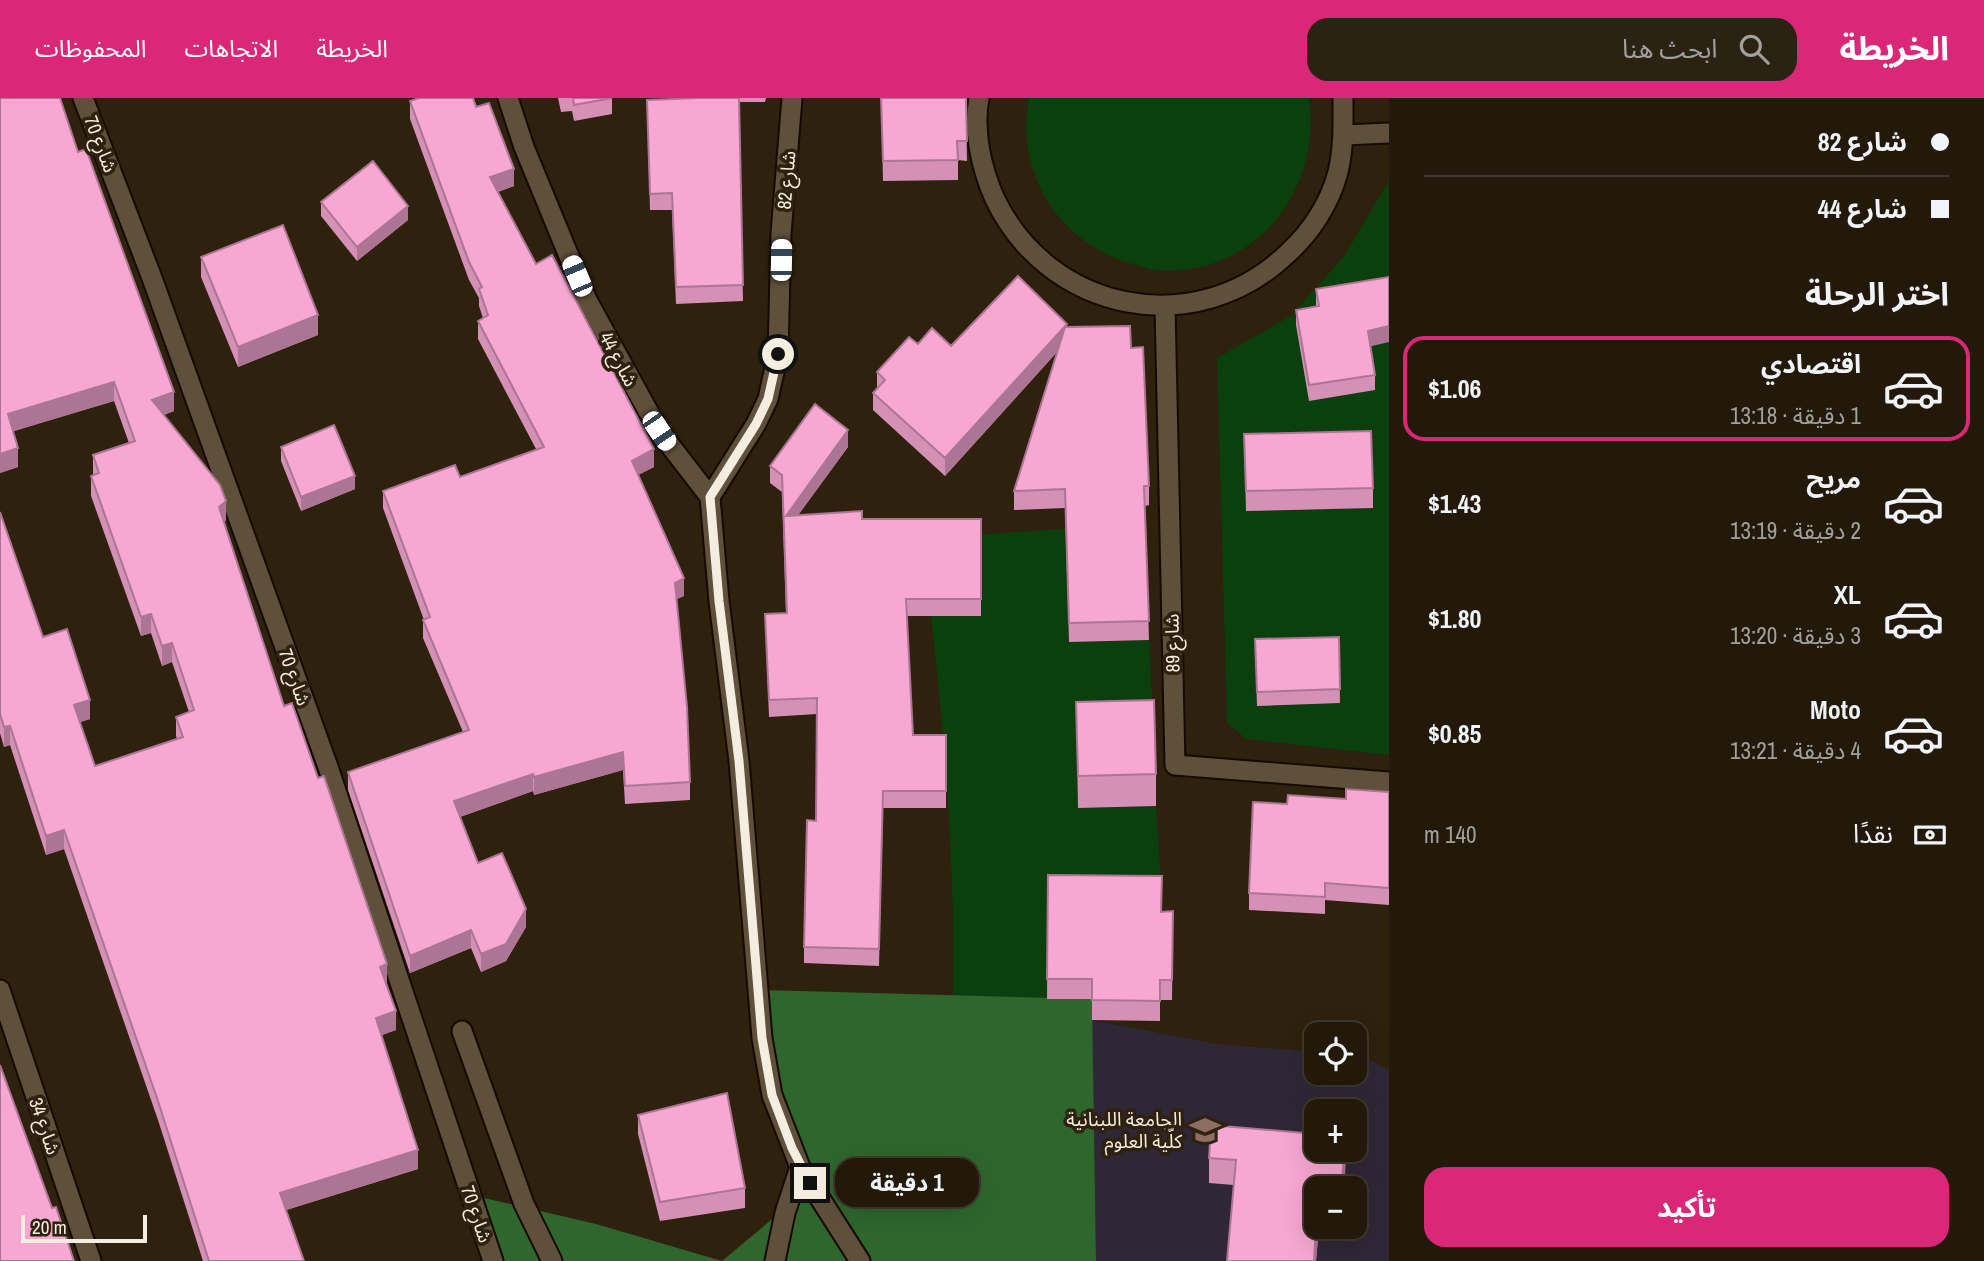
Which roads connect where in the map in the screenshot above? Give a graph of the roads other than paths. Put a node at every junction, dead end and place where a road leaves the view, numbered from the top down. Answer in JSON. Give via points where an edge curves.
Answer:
{"nodes":[{"id":1,"x":83,"y":98,"type":"edge"},
{"id":2,"x":508,"y":98,"type":"edge"},
{"id":3,"x":792,"y":98,"type":"edge"},
{"id":4,"x":979,"y":98,"type":"edge"},
{"id":5,"x":1343,"y":98,"type":"edge"},
{"id":6,"x":1389,"y":133,"type":"edge"},
{"id":7,"x":1344,"y":135,"type":"junction"},
{"id":8,"x":1165,"y":306,"type":"junction"},
{"id":9,"x":710,"y":497,"type":"junction"},
{"id":10,"x":1389,"y":782,"type":"edge"},
{"id":11,"x":0,"y":990,"type":"edge"},
{"id":12,"x":463,"y":1031,"type":"dead end"},
{"id":13,"x":800,"y":1167,"type":"junction"},
{"id":14,"x":91,"y":1261,"type":"edge"},
{"id":15,"x":493,"y":1261,"type":"edge"},
{"id":16,"x":552,"y":1261,"type":"edge"},
{"id":17,"x":775,"y":1261,"type":"edge"},
{"id":18,"x":860,"y":1261,"type":"edge"}],
"edges":[{"from":1,"to":15,"type":"street","name":"شارع 70","via":[[328,766]]},
{"from":2,"to":9,"type":"street","name":"شارع 44","via":[[587,300],[659,431]]},
{"from":3,"to":9,"type":"street","name":"شارع 82","via":[[781,234],[778,354],[768,399]]},
{"from":4,"to":8,"type":"street","via":[[978,142],[987,180],[1003,215],[1026,247],[1055,272],[1089,291],[1126,303]]},
{"from":5,"to":7,"type":"street"},
{"from":6,"to":7,"type":"street"},
{"from":7,"to":8,"type":"street","via":[[1337,174],[1322,210],[1301,241],[1240,289],[1203,301]]},
{"from":8,"to":10,"type":"street","name":"شارع 89","via":[[1175,765]]},
{"from":9,"to":13,"type":"street","via":[[739,761],[762,1038],[772,1095]]},
{"from":11,"to":14,"type":"street","name":"شارع 34"},
{"from":12,"to":16,"type":"street","via":[[524,1205]]},
{"from":13,"to":17,"type":"street"},
{"from":13,"to":18,"type":"street"}]}
